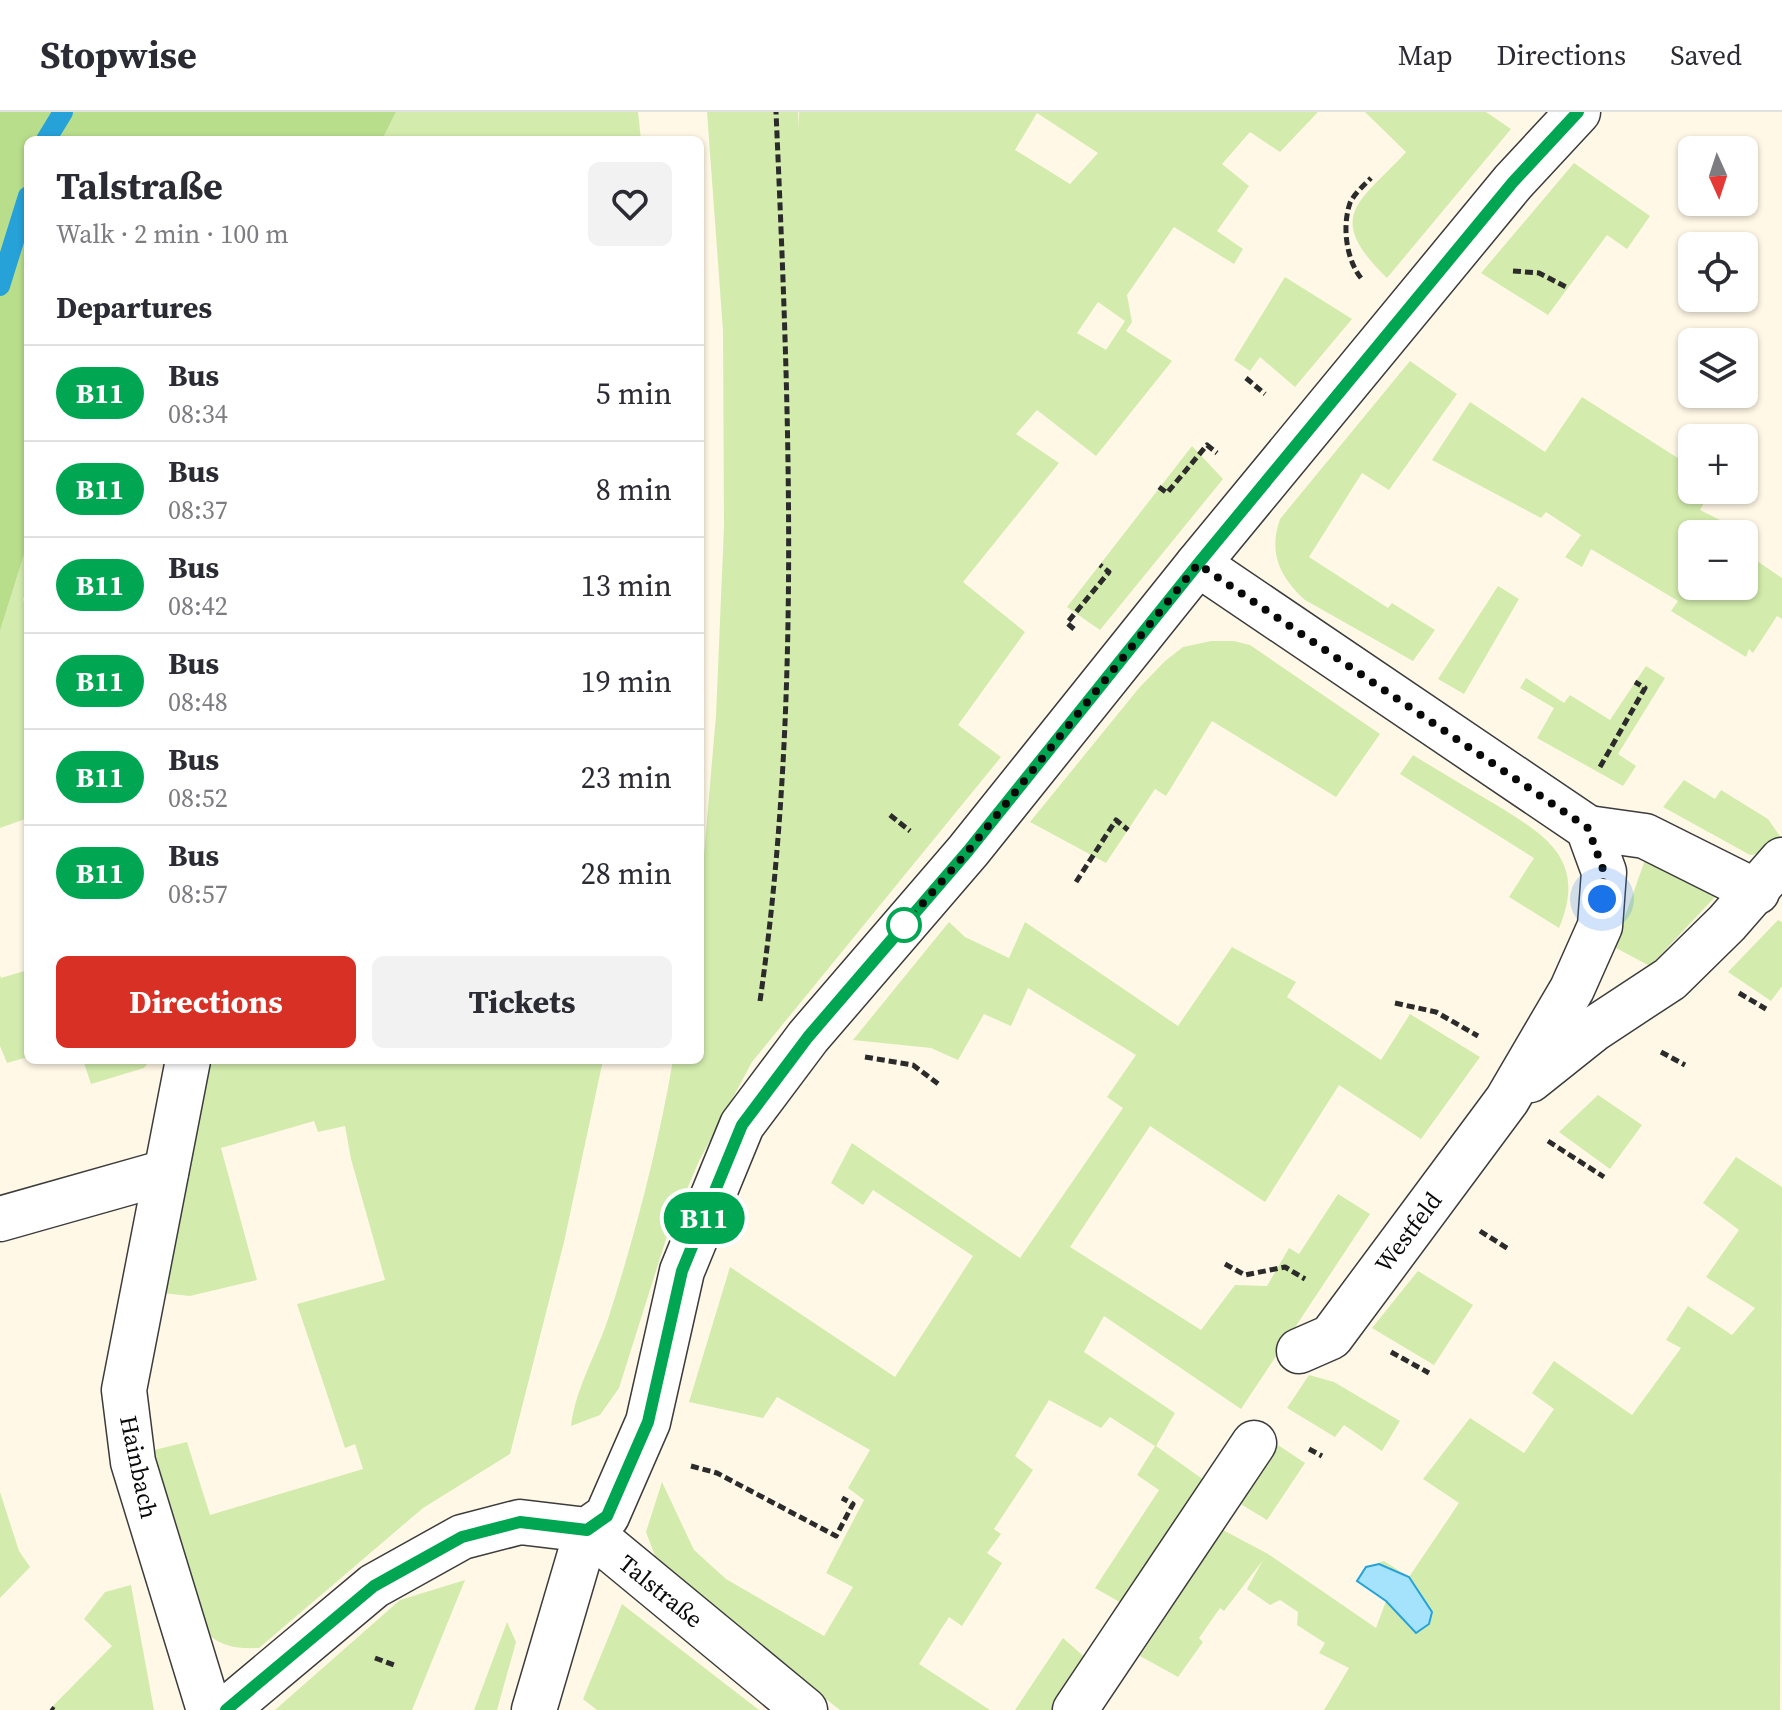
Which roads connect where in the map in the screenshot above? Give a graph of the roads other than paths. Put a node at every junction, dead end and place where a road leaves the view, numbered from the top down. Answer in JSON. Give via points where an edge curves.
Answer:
{"nodes":[{"id":1,"x":1578,"y":112,"type":"edge"},
{"id":2,"x":1198,"y":564,"type":"junction"},
{"id":3,"x":1580,"y":822,"type":"junction"},
{"id":4,"x":1769,"y":876,"type":"edge"},
{"id":5,"x":187,"y":1064,"type":"edge"},
{"id":6,"x":1511,"y":1092,"type":"junction"},
{"id":7,"x":166,"y":1172,"type":"junction"},
{"id":8,"x":0,"y":1219,"type":"edge"},
{"id":9,"x":1299,"y":1351,"type":"dead end"},
{"id":10,"x":1254,"y":1443,"type":"dead end"},
{"id":11,"x":587,"y":1530,"type":"junction"},
{"id":12,"x":209,"y":1710,"type":"edge"},
{"id":13,"x":226,"y":1710,"type":"edge"},
{"id":14,"x":534,"y":1710,"type":"edge"},
{"id":15,"x":805,"y":1710,"type":"edge"},
{"id":16,"x":1075,"y":1710,"type":"edge"}],
"edges":[{"from":1,"to":2,"type":"street","via":[[1513,182]]},
{"from":2,"to":3,"type":"street","name":"Westfeld"},
{"from":2,"to":11,"type":"street","via":[[742,1125],[682,1271],[648,1422],[607,1516]]},
{"from":3,"to":4,"type":"street","name":"Westfeld","via":[[1645,836]]},
{"from":3,"to":6,"type":"street","name":"Westfeld","via":[[1604,872],[1600,926],[1572,989]]},
{"from":4,"to":6,"type":"street","name":"Westfeld","via":[[1670,979]]},
{"from":5,"to":7,"type":"street","name":"Hainbach"},
{"from":6,"to":9,"type":"street","name":"Westfeld","via":[[1331,1337]]},
{"from":7,"to":8,"type":"street"},
{"from":7,"to":12,"type":"street","name":"Hainbach","via":[[124,1390],[133,1462]]},
{"from":10,"to":16,"type":"street"},
{"from":11,"to":13,"type":"street","via":[[520,1522],[462,1537],[374,1586]]},
{"from":11,"to":14,"type":"street"},
{"from":11,"to":15,"type":"street","name":"Talstraße"}]}
